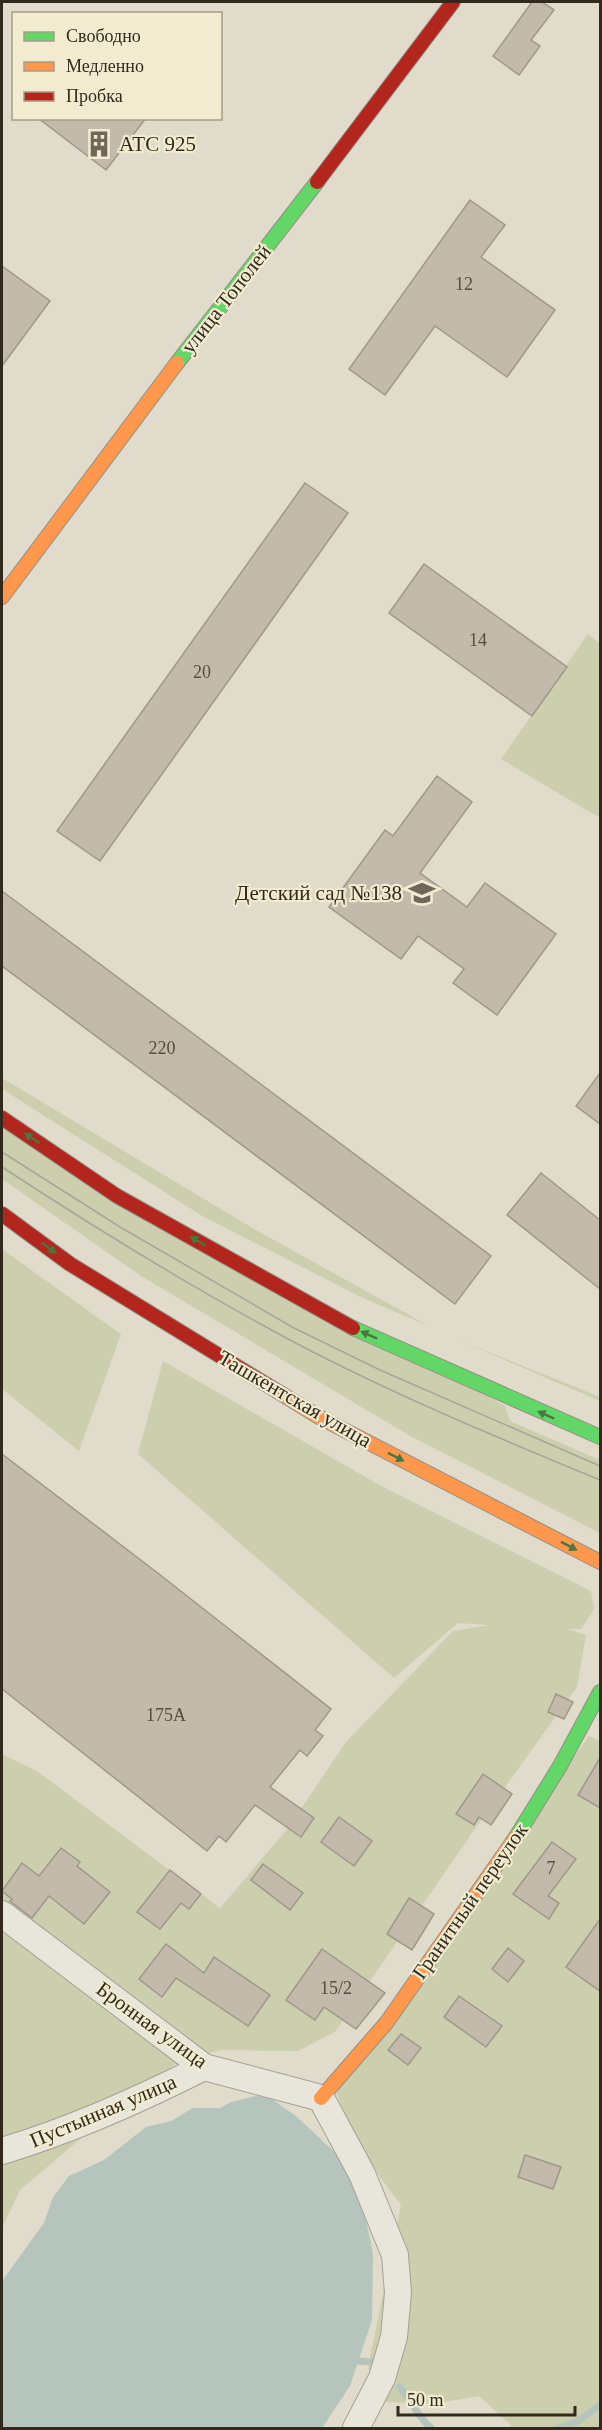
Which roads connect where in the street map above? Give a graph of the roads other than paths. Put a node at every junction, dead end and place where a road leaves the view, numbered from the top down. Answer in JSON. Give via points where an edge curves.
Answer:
{"nodes":[{"id":1,"x":453,"y":2,"type":"edge"},
{"id":2,"x":2,"y":597,"type":"edge"},
{"id":3,"x":2,"y":1118,"type":"edge"},
{"id":4,"x":2,"y":1214,"type":"edge"},
{"id":5,"x":600,"y":1437,"type":"edge"},
{"id":6,"x":600,"y":1563,"type":"edge"},
{"id":7,"x":600,"y":1692,"type":"edge"},
{"id":8,"x":2,"y":1914,"type":"edge"},
{"id":9,"x":204,"y":2067,"type":"junction"},
{"id":10,"x":321,"y":2098,"type":"junction"},
{"id":11,"x":2,"y":2151,"type":"edge"},
{"id":12,"x":356,"y":2428,"type":"edge"}],
"edges":[{"from":1,"to":2,"type":"main road","name":"улица Тополей"},
{"from":5,"to":3,"type":"main road","one_way":true,"via":[[341,1323],[117,1196]]},
{"from":4,"to":6,"type":"main road","name":"Ташкентская улица","one_way":true,"via":[[70,1264],[319,1417]]},
{"from":7,"to":10,"type":"main road","name":"Гранитный переулок","via":[[518,1834],[387,2022]]},
{"from":8,"to":9,"type":"street","name":"Бронная улица"},
{"from":9,"to":10,"type":"street","name":"Бронная улица"},
{"from":9,"to":11,"type":"street","name":"Пустынная улица","via":[[139,2100]]},
{"from":10,"to":12,"type":"street","via":[[366,2183],[395,2255],[398,2292],[394,2337],[382,2378]]}]}
